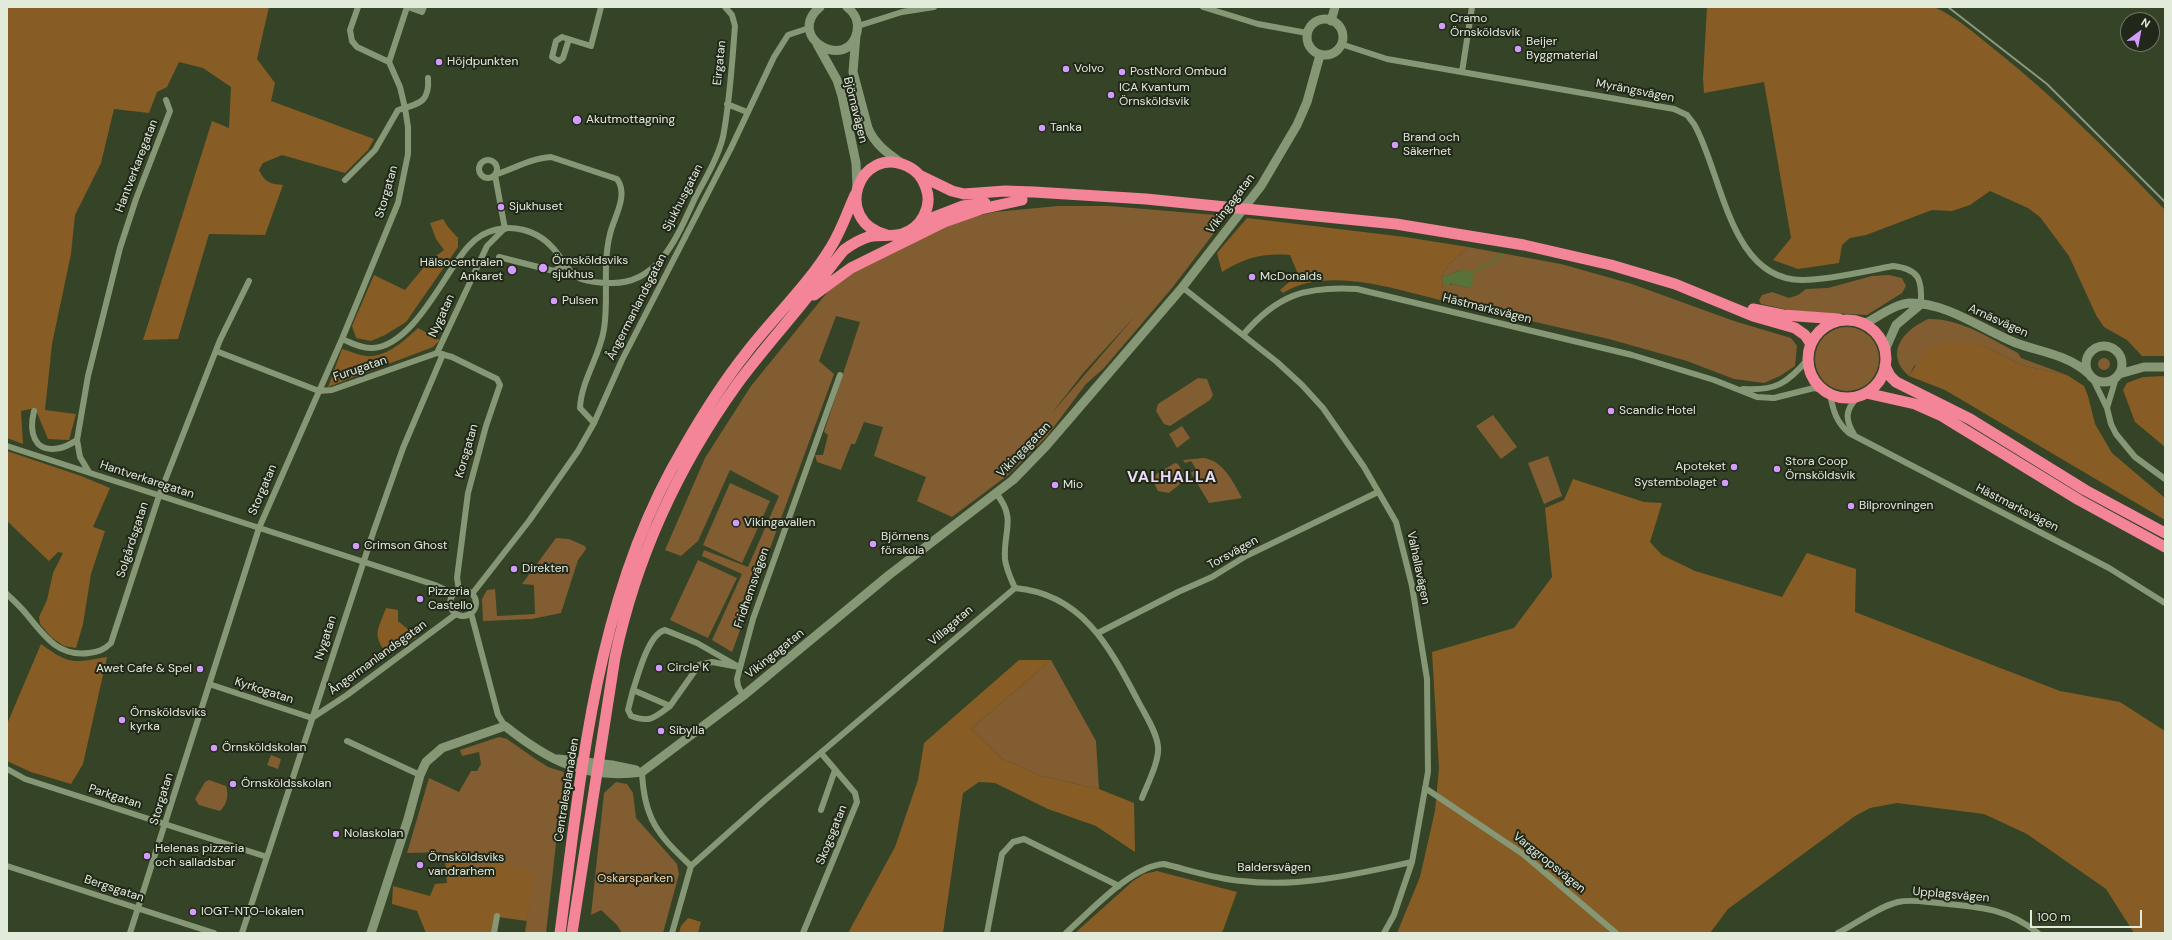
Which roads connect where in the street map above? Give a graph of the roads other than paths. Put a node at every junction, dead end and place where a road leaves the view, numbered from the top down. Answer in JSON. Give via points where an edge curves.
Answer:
{"nodes":[{"id":1,"x":358,"y":7,"type":"edge"},
{"id":2,"x":407,"y":7,"type":"edge"},
{"id":3,"x":424,"y":7,"type":"edge"},
{"id":4,"x":601,"y":7,"type":"edge"},
{"id":5,"x":725,"y":7,"type":"edge"},
{"id":6,"x":820,"y":7,"type":"edge"},
{"id":7,"x":847,"y":7,"type":"edge"},
{"id":8,"x":934,"y":7,"type":"edge"},
{"id":9,"x":1203,"y":7,"type":"edge"},
{"id":10,"x":1335,"y":7,"type":"edge"},
{"id":11,"x":1472,"y":7,"type":"edge"},
{"id":12,"x":1331,"y":21,"type":"junction"},
{"id":13,"x":858,"y":26,"type":"junction"},
{"id":14,"x":810,"y":28,"type":"junction"},
{"id":15,"x":1307,"y":33,"type":"junction"},
{"id":16,"x":856,"y":35,"type":"junction"},
{"id":17,"x":569,"y":39,"type":"dead end"},
{"id":18,"x":817,"y":44,"type":"junction"},
{"id":19,"x":1341,"y":44,"type":"junction"},
{"id":20,"x":1320,"y":55,"type":"junction"},
{"id":21,"x":389,"y":62,"type":"junction"},
{"id":22,"x":1462,"y":72,"type":"junction"},
{"id":23,"x":428,"y":78,"type":"dead end"},
{"id":24,"x":166,"y":100,"type":"dead end"},
{"id":25,"x":728,"y":104,"type":"junction"},
{"id":26,"x":405,"y":108,"type":"junction"},
{"id":27,"x":747,"y":112,"type":"junction"},
{"id":28,"x":904,"y":164,"type":"junction"},
{"id":29,"x":921,"y":176,"type":"junction"},
{"id":30,"x":345,"y":180,"type":"dead end"},
{"id":31,"x":856,"y":190,"type":"junction"},
{"id":32,"x":1059,"y":195,"type":"junction"},
{"id":33,"x":1022,"y":200,"type":"junction"},
{"id":34,"x":919,"y":223,"type":"junction"},
{"id":35,"x":505,"y":229,"type":"junction"},
{"id":36,"x":887,"y":235,"type":"junction"},
{"id":37,"x":499,"y":256,"type":"dead end"},
{"id":38,"x":565,"y":265,"type":"junction"},
{"id":39,"x":248,"y":280,"type":"dead end"},
{"id":40,"x":604,"y":283,"type":"junction"},
{"id":41,"x":1182,"y":287,"type":"junction"},
{"id":42,"x":1921,"y":304,"type":"junction"},
{"id":43,"x":801,"y":305,"type":"junction"},
{"id":44,"x":1731,"y":306,"type":"junction"},
{"id":45,"x":1846,"y":320,"type":"junction"},
{"id":46,"x":1864,"y":324,"type":"junction"},
{"id":47,"x":1242,"y":335,"type":"junction"},
{"id":48,"x":342,"y":339,"type":"junction"},
{"id":49,"x":1811,"y":344,"type":"junction"},
{"id":50,"x":1885,"y":350,"type":"junction"},
{"id":51,"x":2093,"y":350,"type":"junction"},
{"id":52,"x":216,"y":351,"type":"junction"},
{"id":53,"x":440,"y":353,"type":"junction"},
{"id":54,"x":2119,"y":354,"type":"junction"},
{"id":55,"x":1808,"y":359,"type":"junction"},
{"id":56,"x":2066,"y":359,"type":"junction"},
{"id":57,"x":1885,"y":366,"type":"junction"},
{"id":58,"x":2165,"y":367,"type":"edge"},
{"id":59,"x":2144,"y":368,"type":"junction"},
{"id":60,"x":840,"y":375,"type":"dead end"},
{"id":61,"x":2090,"y":375,"type":"junction"},
{"id":62,"x":2117,"y":376,"type":"junction"},
{"id":63,"x":1737,"y":388,"type":"junction"},
{"id":64,"x":319,"y":391,"type":"junction"},
{"id":65,"x":1827,"y":392,"type":"junction"},
{"id":66,"x":1862,"y":395,"type":"junction"},
{"id":67,"x":2107,"y":408,"type":"junction"},
{"id":68,"x":34,"y":411,"type":"dead end"},
{"id":69,"x":594,"y":423,"type":"junction"},
{"id":70,"x":1856,"y":438,"type":"junction"},
{"id":71,"x":77,"y":440,"type":"junction"},
{"id":72,"x":7,"y":446,"type":"edge"},
{"id":73,"x":89,"y":472,"type":"junction"},
{"id":74,"x":2165,"y":479,"type":"edge"},
{"id":75,"x":1378,"y":492,"type":"junction"},
{"id":76,"x":996,"y":494,"type":"junction"},
{"id":77,"x":159,"y":496,"type":"junction"},
{"id":78,"x":259,"y":528,"type":"junction"},
{"id":79,"x":2165,"y":533,"type":"edge"},
{"id":80,"x":2165,"y":547,"type":"edge"},
{"id":81,"x":363,"y":563,"type":"junction"},
{"id":82,"x":1015,"y":588,"type":"junction"},
{"id":83,"x":459,"y":590,"type":"junction"},
{"id":84,"x":7,"y":594,"type":"edge"},
{"id":85,"x":454,"y":594,"type":"junction"},
{"id":86,"x":472,"y":594,"type":"junction"},
{"id":87,"x":2165,"y":603,"type":"edge"},
{"id":88,"x":471,"y":613,"type":"junction"},
{"id":89,"x":456,"y":614,"type":"junction"},
{"id":90,"x":1098,"y":633,"type":"junction"},
{"id":91,"x":739,"y":667,"type":"junction"},
{"id":92,"x":209,"y":684,"type":"junction"},
{"id":93,"x":633,"y":690,"type":"junction"},
{"id":94,"x":743,"y":696,"type":"junction"},
{"id":95,"x":670,"y":706,"type":"junction"},
{"id":96,"x":312,"y":718,"type":"junction"},
{"id":97,"x":505,"y":726,"type":"junction"},
{"id":98,"x":347,"y":741,"type":"dead end"},
{"id":99,"x":821,"y":753,"type":"junction"},
{"id":100,"x":583,"y":766,"type":"junction"},
{"id":101,"x":597,"y":768,"type":"junction"},
{"id":102,"x":7,"y":769,"type":"edge"},
{"id":103,"x":835,"y":770,"type":"junction"},
{"id":104,"x":642,"y":772,"type":"junction"},
{"id":105,"x":420,"y":774,"type":"junction"},
{"id":106,"x":1425,"y":788,"type":"junction"},
{"id":107,"x":1142,"y":798,"type":"dead end"},
{"id":108,"x":821,"y":810,"type":"dead end"},
{"id":109,"x":165,"y":825,"type":"junction"},
{"id":110,"x":267,"y":857,"type":"junction"},
{"id":111,"x":1412,"y":862,"type":"junction"},
{"id":112,"x":7,"y":866,"type":"edge"},
{"id":113,"x":691,"y":866,"type":"junction"},
{"id":114,"x":1119,"y":886,"type":"junction"},
{"id":115,"x":138,"y":908,"type":"junction"},
{"id":116,"x":497,"y":916,"type":"dead end"},
{"id":117,"x":130,"y":933,"type":"edge"},
{"id":118,"x":214,"y":933,"type":"edge"},
{"id":119,"x":242,"y":933,"type":"edge"},
{"id":120,"x":371,"y":933,"type":"edge"},
{"id":121,"x":494,"y":933,"type":"edge"},
{"id":122,"x":560,"y":933,"type":"edge"},
{"id":123,"x":572,"y":933,"type":"edge"},
{"id":124,"x":672,"y":933,"type":"edge"},
{"id":125,"x":803,"y":933,"type":"edge"},
{"id":126,"x":987,"y":933,"type":"edge"},
{"id":127,"x":1066,"y":933,"type":"edge"},
{"id":128,"x":1384,"y":933,"type":"edge"},
{"id":129,"x":1616,"y":933,"type":"edge"},
{"id":130,"x":1841,"y":933,"type":"edge"},
{"id":131,"x":2038,"y":933,"type":"edge"}],
"edges":[{"from":1,"to":21,"type":"street","via":[[350,30],[352,41],[357,47]]},
{"from":2,"to":3,"type":"street","via":[[422,12]]},
{"from":2,"to":21,"type":"street"},
{"from":4,"to":17,"type":"street","via":[[591,46]]},
{"from":5,"to":25,"type":"street","name":"Eirgatan","via":[[732,15],[735,26]]},
{"from":6,"to":14,"type":"street","via":[[812,16]]},
{"from":7,"to":13,"type":"street","via":[[854,14]]},
{"from":8,"to":13,"type":"street","via":[[902,12]]},
{"from":9,"to":15,"type":"street","via":[[1258,24]]},
{"from":10,"to":12,"type":"street"},
{"from":11,"to":22,"type":"street"},
{"from":12,"to":15,"type":"street","via":[[1317,21]]},
{"from":12,"to":19,"type":"street","via":[[1341,30]]},
{"from":13,"to":16,"type":"street","name":"Björnavägen"},
{"from":14,"to":18,"type":"street","name":"Björnavägen"},
{"from":14,"to":27,"type":"street","name":"Ångermanlandsgatan","via":[[792,33],[785,40]]},
{"from":15,"to":20,"type":"street","via":[[1309,46]]},
{"from":16,"to":18,"type":"street","via":[[849,45],[838,50],[826,50]]},
{"from":16,"to":28,"type":"street","name":"Björnavägen","via":[[853,72],[868,128],[880,147]]},
{"from":18,"to":31,"type":"street","name":"Björnavägen","via":[[842,96],[856,163]]},
{"from":19,"to":20,"type":"street","via":[[1331,54]]},
{"from":19,"to":22,"type":"street","name":"Myrängsvägen","via":[[1377,56]]},
{"from":20,"to":41,"type":"street","name":"Vikingagatan","via":[[1307,102],[1261,186]]},
{"from":21,"to":26,"type":"street","name":"Storgatan","via":[[400,87]]},
{"from":22,"to":42,"type":"street","name":"Myrängsvägen","via":[[1674,109],[1687,116],[1699,132],[1733,225],[1751,254],[1766,268],[1783,277],[1803,280],[1893,266],[1904,268],[1914,272],[1919,279],[1922,291]]},
{"from":23,"to":26,"type":"street","via":[[423,100],[417,105]]},
{"from":24,"to":71,"type":"street","name":"Hantverkaregatan","via":[[170,111],[136,199],[105,304],[88,376]]},
{"from":25,"to":27,"type":"street","name":"Eirgatan"},
{"from":25,"to":40,"type":"street","name":"Sjukhusgatan","via":[[717,153],[667,252],[657,265],[637,279]]},
{"from":26,"to":30,"type":"street","via":[[398,110],[375,150]]},
{"from":26,"to":48,"type":"street","name":"Storgatan","via":[[408,154],[398,203]]},
{"from":27,"to":69,"type":"street","name":"Ångermanlandsgatan","via":[[622,360]]},
{"from":28,"to":29,"type":"highway"},
{"from":28,"to":31,"type":"highway","via":[[889,162],[876,166],[864,174]]},
{"from":29,"to":32,"type":"highway","via":[[952,192],[964,194],[1005,191]]},
{"from":29,"to":34,"type":"highway","via":[[927,189],[928,203]]},
{"from":31,"to":36,"type":"highway","via":[[856,208],[862,221],[873,230]]},
{"from":31,"to":100,"type":"highway","name":"Centralesplanaden","via":[[840,229],[823,260],[728,377],[682,450],[635,546],[603,651]]},
{"from":32,"to":33,"type":"highway"},
{"from":32,"to":44,"type":"highway","via":[[1334,217],[1461,233],[1611,264],[1675,284]]},
{"from":33,"to":34,"type":"highway","via":[[963,206]]},
{"from":33,"to":43,"type":"highway","via":[[981,209],[944,222],[851,268]]},
{"from":34,"to":36,"type":"highway","via":[[901,234]]},
{"from":35,"to":38,"type":"street","name":"Sjukhusgatan","via":[[516,228],[538,235],[548,243]]},
{"from":35,"to":40,"type":"street","via":[[495,175],[535,160],[551,158],[616,179],[622,197],[608,243]]},
{"from":35,"to":48,"type":"street","name":"Sjukhusgatan","via":[[484,234],[471,243],[418,318],[391,342],[380,347],[368,348]]},
{"from":35,"to":53,"type":"street","name":"Nygatan","via":[[493,238],[485,251]]},
{"from":36,"to":43,"type":"highway","via":[[861,240],[844,250]]},
{"from":37,"to":38,"type":"street","via":[[554,271]]},
{"from":38,"to":40,"type":"street","name":"Sjukhusgatan","via":[[580,278]]},
{"from":39,"to":52,"type":"street","name":"Solgårdsgatan"},
{"from":40,"to":69,"type":"street","via":[[604,329],[597,357],[580,397],[580,408]]},
{"from":41,"to":47,"type":"street","name":"Valhallavägen"},
{"from":41,"to":76,"type":"street","name":"Vikingagatan","via":[[1046,446]]},
{"from":42,"to":46,"type":"street","name":"Arnäsvägen","via":[[1906,303]]},
{"from":42,"to":50,"type":"street","via":[[1896,325]]},
{"from":42,"to":56,"type":"street","name":"Arnäsvägen","via":[[1955,314],[2017,343]]},
{"from":43,"to":101,"type":"highway","via":[[738,384],[696,449],[659,520],[622,624],[614,657]]},
{"from":44,"to":45,"type":"highway","via":[[1783,316]]},
{"from":44,"to":49,"type":"highway","via":[[1794,328],[1805,335]]},
{"from":45,"to":46,"type":"highway"},
{"from":45,"to":49,"type":"highway","via":[[1825,327],[1816,334]]},
{"from":46,"to":50,"type":"highway","via":[[1878,335]]},
{"from":47,"to":63,"type":"street","name":"Hästmarksvägen","via":[[1279,301],[1317,288],[1357,289],[1632,355]]},
{"from":47,"to":75,"type":"street","name":"Valhallavägen","via":[[1287,372],[1323,408]]},
{"from":48,"to":64,"type":"street","name":"Storgatan"},
{"from":49,"to":55,"type":"highway"},
{"from":50,"to":57,"type":"highway"},
{"from":51,"to":54,"type":"street","via":[[2105,346]]},
{"from":51,"to":56,"type":"street","name":"Arnäsvägen","via":[[2084,356]]},
{"from":51,"to":61,"type":"street","via":[[2086,361]]},
{"from":52,"to":64,"type":"street"},
{"from":52,"to":77,"type":"street","name":"Solgårdsgatan"},
{"from":53,"to":64,"type":"street","name":"Furugatan","via":[[332,390]]},
{"from":53,"to":81,"type":"street","name":"Nygatan","via":[[403,448]]},
{"from":53,"to":83,"type":"street","name":"Korsgatan","via":[[497,379],[500,385],[468,493],[457,578]]},
{"from":54,"to":59,"type":"street"},
{"from":54,"to":62,"type":"street","via":[[2122,366]]},
{"from":55,"to":63,"type":"street","name":"Hästmarksvägen","via":[[1790,379],[1777,387],[1762,390]]},
{"from":55,"to":65,"type":"highway","via":[[1815,382]]},
{"from":56,"to":61,"type":"street","name":"Arnäsvägen"},
{"from":57,"to":66,"type":"highway","via":[[1878,382]]},
{"from":57,"to":79,"type":"highway","via":[[1896,382],[1970,419],[2085,490]]},
{"from":58,"to":59,"type":"street"},
{"from":59,"to":62,"type":"street"},
{"from":60,"to":91,"type":"street","name":"Fridhemsvägen","via":[[755,613]]},
{"from":61,"to":62,"type":"street","via":[[2104,382]]},
{"from":61,"to":67,"type":"street"},
{"from":62,"to":67,"type":"street"},
{"from":63,"to":65,"type":"street","name":"Hästmarksvägen","via":[[1757,397],[1774,398],[1807,389]]},
{"from":64,"to":78,"type":"street","name":"Storgatan"},
{"from":65,"to":66,"type":"highway","via":[[1844,398]]},
{"from":65,"to":70,"type":"street","name":"Hästmarksvägen","via":[[1840,426]]},
{"from":66,"to":70,"type":"street","via":[[1847,411],[1847,420]]},
{"from":66,"to":80,"type":"highway","via":[[1908,402],[1935,412],[2085,503]]},
{"from":67,"to":74,"type":"street","via":[[2111,424],[2124,444],[2135,457]]},
{"from":68,"to":71,"type":"street","via":[[31,422],[32,435],[38,444],[50,449]]},
{"from":69,"to":86,"type":"street","name":"Ångermanlandsgatan","via":[[534,515]]},
{"from":70,"to":87,"type":"street","name":"Hästmarksvägen","via":[[2110,568]]},
{"from":71,"to":73,"type":"street","name":"Hantverkaregatan","via":[[80,457]]},
{"from":72,"to":73,"type":"street"},
{"from":73,"to":77,"type":"street","name":"Hantverkaregatan"},
{"from":75,"to":90,"type":"street","name":"Torsvägen","via":[[1246,556],[1212,577]]},
{"from":75,"to":106,"type":"street","name":"Valhallavägen","via":[[1396,522],[1412,586],[1427,679],[1428,772]]},
{"from":76,"to":82,"type":"street","via":[[1008,515],[1005,559]]},
{"from":76,"to":94,"type":"street","name":"Vikingagatan","via":[[889,575]]},
{"from":77,"to":78,"type":"street","name":"Hantverkaregatan"},
{"from":77,"to":84,"type":"street","name":"Solgårdsgatan","via":[[117,625],[105,649],[78,654],[56,646]]},
{"from":78,"to":81,"type":"street","name":"Hantverkaregatan"},
{"from":78,"to":92,"type":"street","name":"Storgatan"},
{"from":81,"to":85,"type":"street","name":"Hantverkaregatan","via":[[435,585]]},
{"from":81,"to":96,"type":"street","name":"Nygatan"},
{"from":82,"to":90,"type":"street","via":[[1035,590],[1056,598],[1074,610]]},
{"from":82,"to":99,"type":"street","name":"Villagatan"},
{"from":83,"to":85,"type":"street"},
{"from":83,"to":86,"type":"street"},
{"from":85,"to":89,"type":"street","via":[[451,605]]},
{"from":86,"to":88,"type":"street","via":[[476,601]]},
{"from":88,"to":89,"type":"street"},
{"from":88,"to":97,"type":"street","via":[[498,715]]},
{"from":89,"to":96,"type":"street","name":"Ångermanlandsgatan"},
{"from":90,"to":107,"type":"street","via":[[1120,666],[1157,740],[1157,758]]},
{"from":91,"to":93,"type":"street","via":[[697,643],[665,630],[651,643]]},
{"from":91,"to":94,"type":"street","name":"Fridhemsvägen","via":[[737,683]]},
{"from":91,"to":95,"type":"street","via":[[712,662],[699,665]]},
{"from":92,"to":96,"type":"street","name":"Kyrkogatan"},
{"from":92,"to":109,"type":"street","name":"Storgatan"},
{"from":93,"to":95,"type":"street"},
{"from":93,"to":95,"type":"street","via":[[628,710],[631,716],[645,720],[657,716]]},
{"from":94,"to":104,"type":"street","name":"Vikingagatan"},
{"from":96,"to":110,"type":"street","name":"Nygatan"},
{"from":97,"to":100,"type":"street","via":[[566,766]]},
{"from":97,"to":105,"type":"street","via":[[442,748],[430,757]]},
{"from":98,"to":105,"type":"street"},
{"from":99,"to":103,"type":"street","name":"Skogsgatan"},
{"from":99,"to":113,"type":"street","name":"Villagatan"},
{"from":100,"to":101,"type":"street","name":"Vikingagatan"},
{"from":100,"to":122,"type":"highway","name":"Centralesplanaden"},
{"from":101,"to":104,"type":"street","name":"Vikingagatan","via":[[622,775]]},
{"from":101,"to":123,"type":"highway"},
{"from":102,"to":109,"type":"street","name":"Parkgatan","via":[[25,779]]},
{"from":103,"to":108,"type":"street"},
{"from":103,"to":125,"type":"street","name":"Skogsgatan","via":[[855,793],[856,806]]},
{"from":104,"to":113,"type":"street","via":[[646,809],[653,824],[670,846]]},
{"from":105,"to":120,"type":"street"},
{"from":106,"to":111,"type":"street","name":"Valhallavägen"},
{"from":106,"to":129,"type":"street","name":"Varggropsvägen","via":[[1523,854]]},
{"from":109,"to":110,"type":"street","name":"Parkgatan"},
{"from":109,"to":115,"type":"street","name":"Storgatan"},
{"from":110,"to":119,"type":"street","name":"Nygatan"},
{"from":111,"to":114,"type":"street","name":"Baldersvägen","via":[[1374,871],[1297,882],[1242,881],[1159,864],[1146,867]]},
{"from":111,"to":128,"type":"street","name":"Valhallavägen","via":[[1394,915]]},
{"from":112,"to":115,"type":"street","name":"Bergsgatan"},
{"from":113,"to":124,"type":"street"},
{"from":114,"to":126,"type":"street","via":[[1024,839],[1013,842],[1002,854]]},
{"from":114,"to":127,"type":"street","name":"Baldersvägen"},
{"from":115,"to":117,"type":"street","name":"Storgatan"},
{"from":115,"to":118,"type":"street","name":"Bergsgatan"},
{"from":116,"to":121,"type":"street"},
{"from":130,"to":131,"type":"street","name":"Upplagsvägen","via":[[1888,906],[1914,901],[1988,908],[2008,914],[2026,923]]}]}
